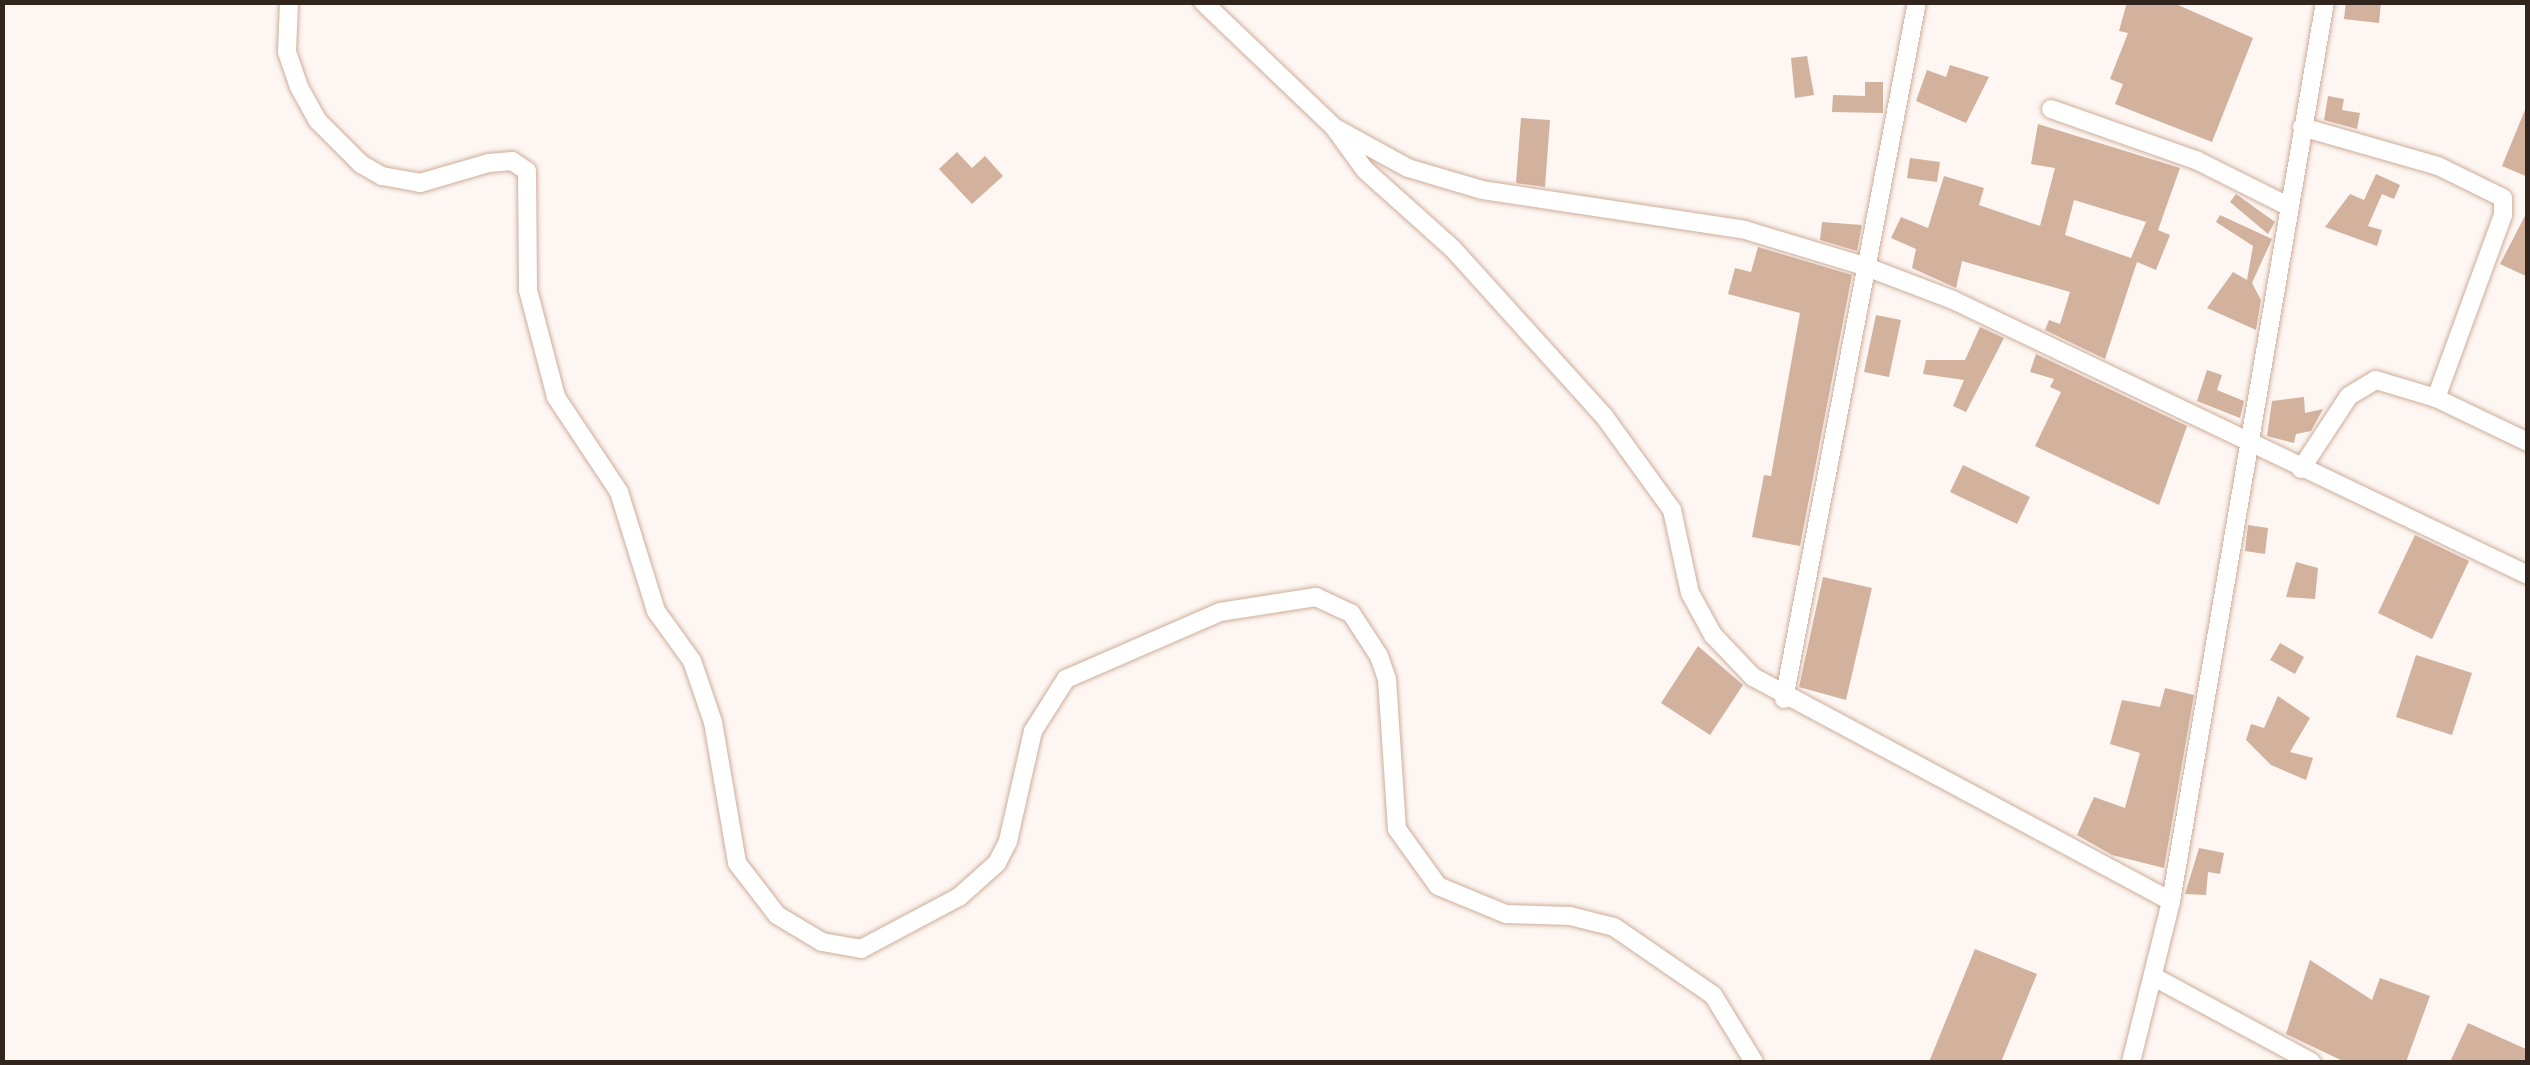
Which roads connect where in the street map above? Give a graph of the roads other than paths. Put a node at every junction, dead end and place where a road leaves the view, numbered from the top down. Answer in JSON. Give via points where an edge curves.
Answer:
{"nodes":[{"id":1,"x":289,"y":2,"type":"edge"},
{"id":2,"x":1202,"y":2,"type":"edge"},
{"id":3,"x":1917,"y":2,"type":"edge"},
{"id":4,"x":2325,"y":2,"type":"edge"},
{"id":5,"x":2050,"y":108,"type":"dead end"},
{"id":6,"x":1335,"y":128,"type":"junction"},
{"id":7,"x":2302,"y":128,"type":"junction"},
{"id":8,"x":2288,"y":206,"type":"junction"},
{"id":9,"x":1864,"y":266,"type":"junction"},
{"id":10,"x":2436,"y":398,"type":"junction"},
{"id":11,"x":2528,"y":442,"type":"edge"},
{"id":12,"x":2245,"y":444,"type":"junction"},
{"id":13,"x":2301,"y":469,"type":"junction"},
{"id":14,"x":2528,"y":575,"type":"edge"},
{"id":15,"x":1784,"y":699,"type":"junction"},
{"id":16,"x":2171,"y":901,"type":"junction"},
{"id":17,"x":2154,"y":977,"type":"junction"},
{"id":18,"x":1754,"y":1062,"type":"edge"},
{"id":19,"x":2131,"y":1062,"type":"edge"},
{"id":20,"x":2311,"y":1062,"type":"edge"}],
"edges":[{"from":1,"to":18,"type":"street","via":[[287,52],[299,86],[318,121],[361,164],[420,183],[488,163],[512,161],[527,171],[528,290],[556,397],[619,492],[656,611],[692,661],[713,722],[737,863],[777,915],[822,942],[861,949],[959,896],[1008,842],[1033,731],[1066,679],[1220,612],[1316,597],[1351,613],[1379,656],[1387,679],[1397,829],[1438,886],[1506,914],[1570,916],[1614,927],[1713,995]]},
{"from":2,"to":6,"type":"street"},
{"from":3,"to":9,"type":"street"},
{"from":4,"to":7,"type":"street"},
{"from":5,"to":8,"type":"street","via":[[2196,160]]},
{"from":6,"to":9,"type":"street","via":[[1408,168],[1482,190],[1745,230]]},
{"from":6,"to":15,"type":"street","via":[[1365,170],[1453,249],[1604,416],[1672,510],[1690,593],[1713,635]]},
{"from":7,"to":8,"type":"street"},
{"from":7,"to":10,"type":"street","via":[[2438,166],[2503,198],[2503,216]]},
{"from":8,"to":12,"type":"street"},
{"from":9,"to":12,"type":"street","via":[[2047,344]]},
{"from":9,"to":15,"type":"street"},
{"from":10,"to":11,"type":"street"},
{"from":10,"to":13,"type":"street","via":[[2376,380],[2349,396]]},
{"from":12,"to":13,"type":"street"},
{"from":12,"to":16,"type":"street"},
{"from":13,"to":14,"type":"street"},
{"from":15,"to":16,"type":"street","via":[[1864,734]]},
{"from":16,"to":17,"type":"street"},
{"from":17,"to":19,"type":"street"},
{"from":17,"to":20,"type":"street"}]}
